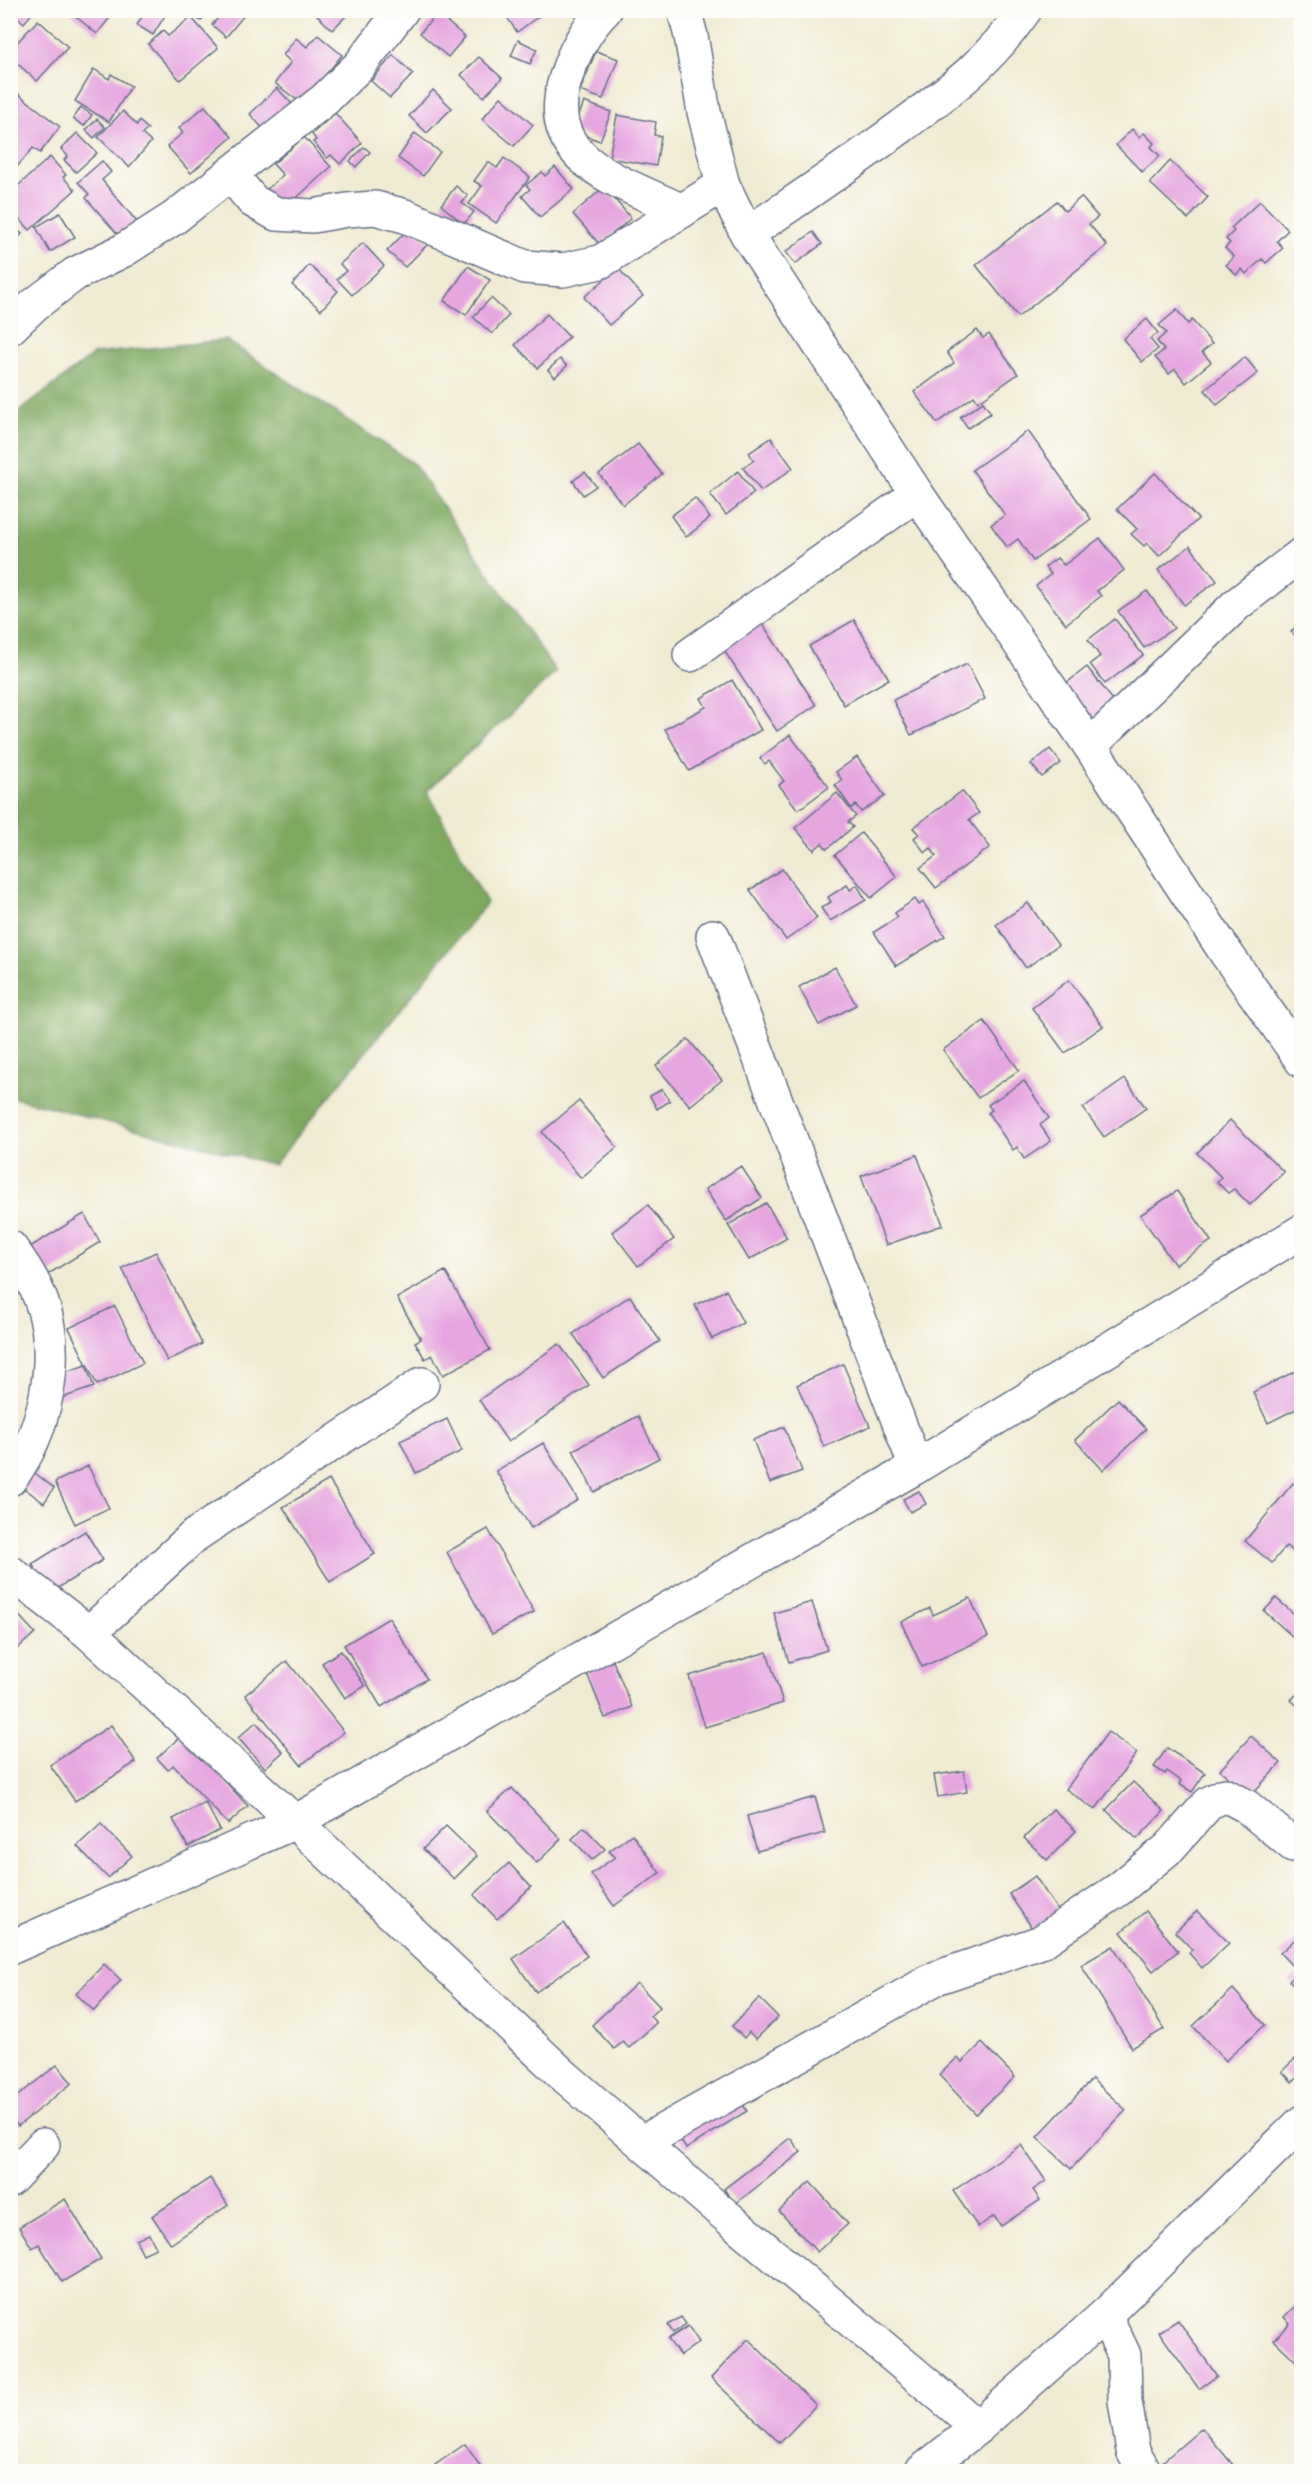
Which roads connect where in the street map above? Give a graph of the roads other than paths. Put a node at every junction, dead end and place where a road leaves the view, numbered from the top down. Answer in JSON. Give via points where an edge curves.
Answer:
{"nodes":[{"id":1,"x":402,"y":10,"type":"edge"},
{"id":2,"x":605,"y":10,"type":"edge"},
{"id":3,"x":684,"y":10,"type":"edge"},
{"id":4,"x":1025,"y":10,"type":"edge"},
{"id":5,"x":231,"y":175,"type":"junction"},
{"id":6,"x":723,"y":185,"type":"junction"},
{"id":7,"x":682,"y":211,"type":"junction"},
{"id":8,"x":747,"y":234,"type":"junction"},
{"id":9,"x":10,"y":328,"type":"edge"},
{"id":10,"x":917,"y":494,"type":"junction"},
{"id":11,"x":1302,"y":554,"type":"edge"},
{"id":12,"x":690,"y":655,"type":"dead end"},
{"id":13,"x":1090,"y":746,"type":"junction"},
{"id":14,"x":713,"y":936,"type":"dead end"},
{"id":15,"x":1302,"y":1061,"type":"edge"},
{"id":16,"x":1302,"y":1231,"type":"edge"},
{"id":17,"x":10,"y":1246,"type":"edge"},
{"id":18,"x":422,"y":1384,"type":"dead end"},
{"id":19,"x":916,"y":1467,"type":"junction"},
{"id":20,"x":10,"y":1479,"type":"edge"},
{"id":21,"x":10,"y":1572,"type":"edge"},
{"id":22,"x":89,"y":1633,"type":"junction"},
{"id":23,"x":295,"y":1822,"type":"junction"},
{"id":24,"x":1293,"y":1845,"type":"dead end"},
{"id":25,"x":10,"y":1948,"type":"edge"},
{"id":26,"x":1302,"y":2122,"type":"edge"},
{"id":27,"x":643,"y":2142,"type":"junction"},
{"id":28,"x":43,"y":2145,"type":"dead end"},
{"id":29,"x":10,"y":2180,"type":"edge"},
{"id":30,"x":1105,"y":2315,"type":"junction"},
{"id":31,"x":978,"y":2427,"type":"junction"},
{"id":32,"x":921,"y":2472,"type":"edge"},
{"id":33,"x":1145,"y":2472,"type":"edge"}],
"edges":[{"from":1,"to":5,"type":"street","via":[[358,66],[324,100]]},
{"from":2,"to":7,"type":"street","via":[[592,23],[573,55],[560,94],[560,122],[572,148],[593,168]]},
{"from":3,"to":6,"type":"street"},
{"from":4,"to":8,"type":"street","via":[[993,52],[966,78],[849,166]]},
{"from":5,"to":7,"type":"street","via":[[253,201],[276,214],[313,216],[375,208],[405,216],[525,267],[563,270],[600,262]]},
{"from":5,"to":9,"type":"street","via":[[124,250],[75,274]]},
{"from":6,"to":7,"type":"street"},
{"from":6,"to":8,"type":"street"},
{"from":8,"to":10,"type":"street"},
{"from":10,"to":12,"type":"street"},
{"from":10,"to":13,"type":"street"},
{"from":11,"to":13,"type":"street","via":[[1236,605]]},
{"from":13,"to":15,"type":"street"},
{"from":14,"to":19,"type":"street"},
{"from":16,"to":19,"type":"street"},
{"from":17,"to":20,"type":"street","via":[[43,1303],[49,1363],[45,1406],[36,1435]]},
{"from":18,"to":22,"type":"street","via":[[194,1536]]},
{"from":19,"to":23,"type":"street"},
{"from":21,"to":22,"type":"street"},
{"from":22,"to":23,"type":"street"},
{"from":23,"to":25,"type":"street"},
{"from":23,"to":27,"type":"street","via":[[562,2074]]},
{"from":24,"to":27,"type":"street","via":[[1246,1806],[1225,1795],[1209,1803],[1169,1848],[1119,1889],[1041,1942],[936,1978]]},
{"from":26,"to":30,"type":"street"},
{"from":27,"to":31,"type":"street"},
{"from":28,"to":29,"type":"street"},
{"from":30,"to":31,"type":"street"},
{"from":30,"to":33,"type":"street","via":[[1124,2355],[1125,2401],[1133,2451]]},
{"from":31,"to":32,"type":"street"}]}
